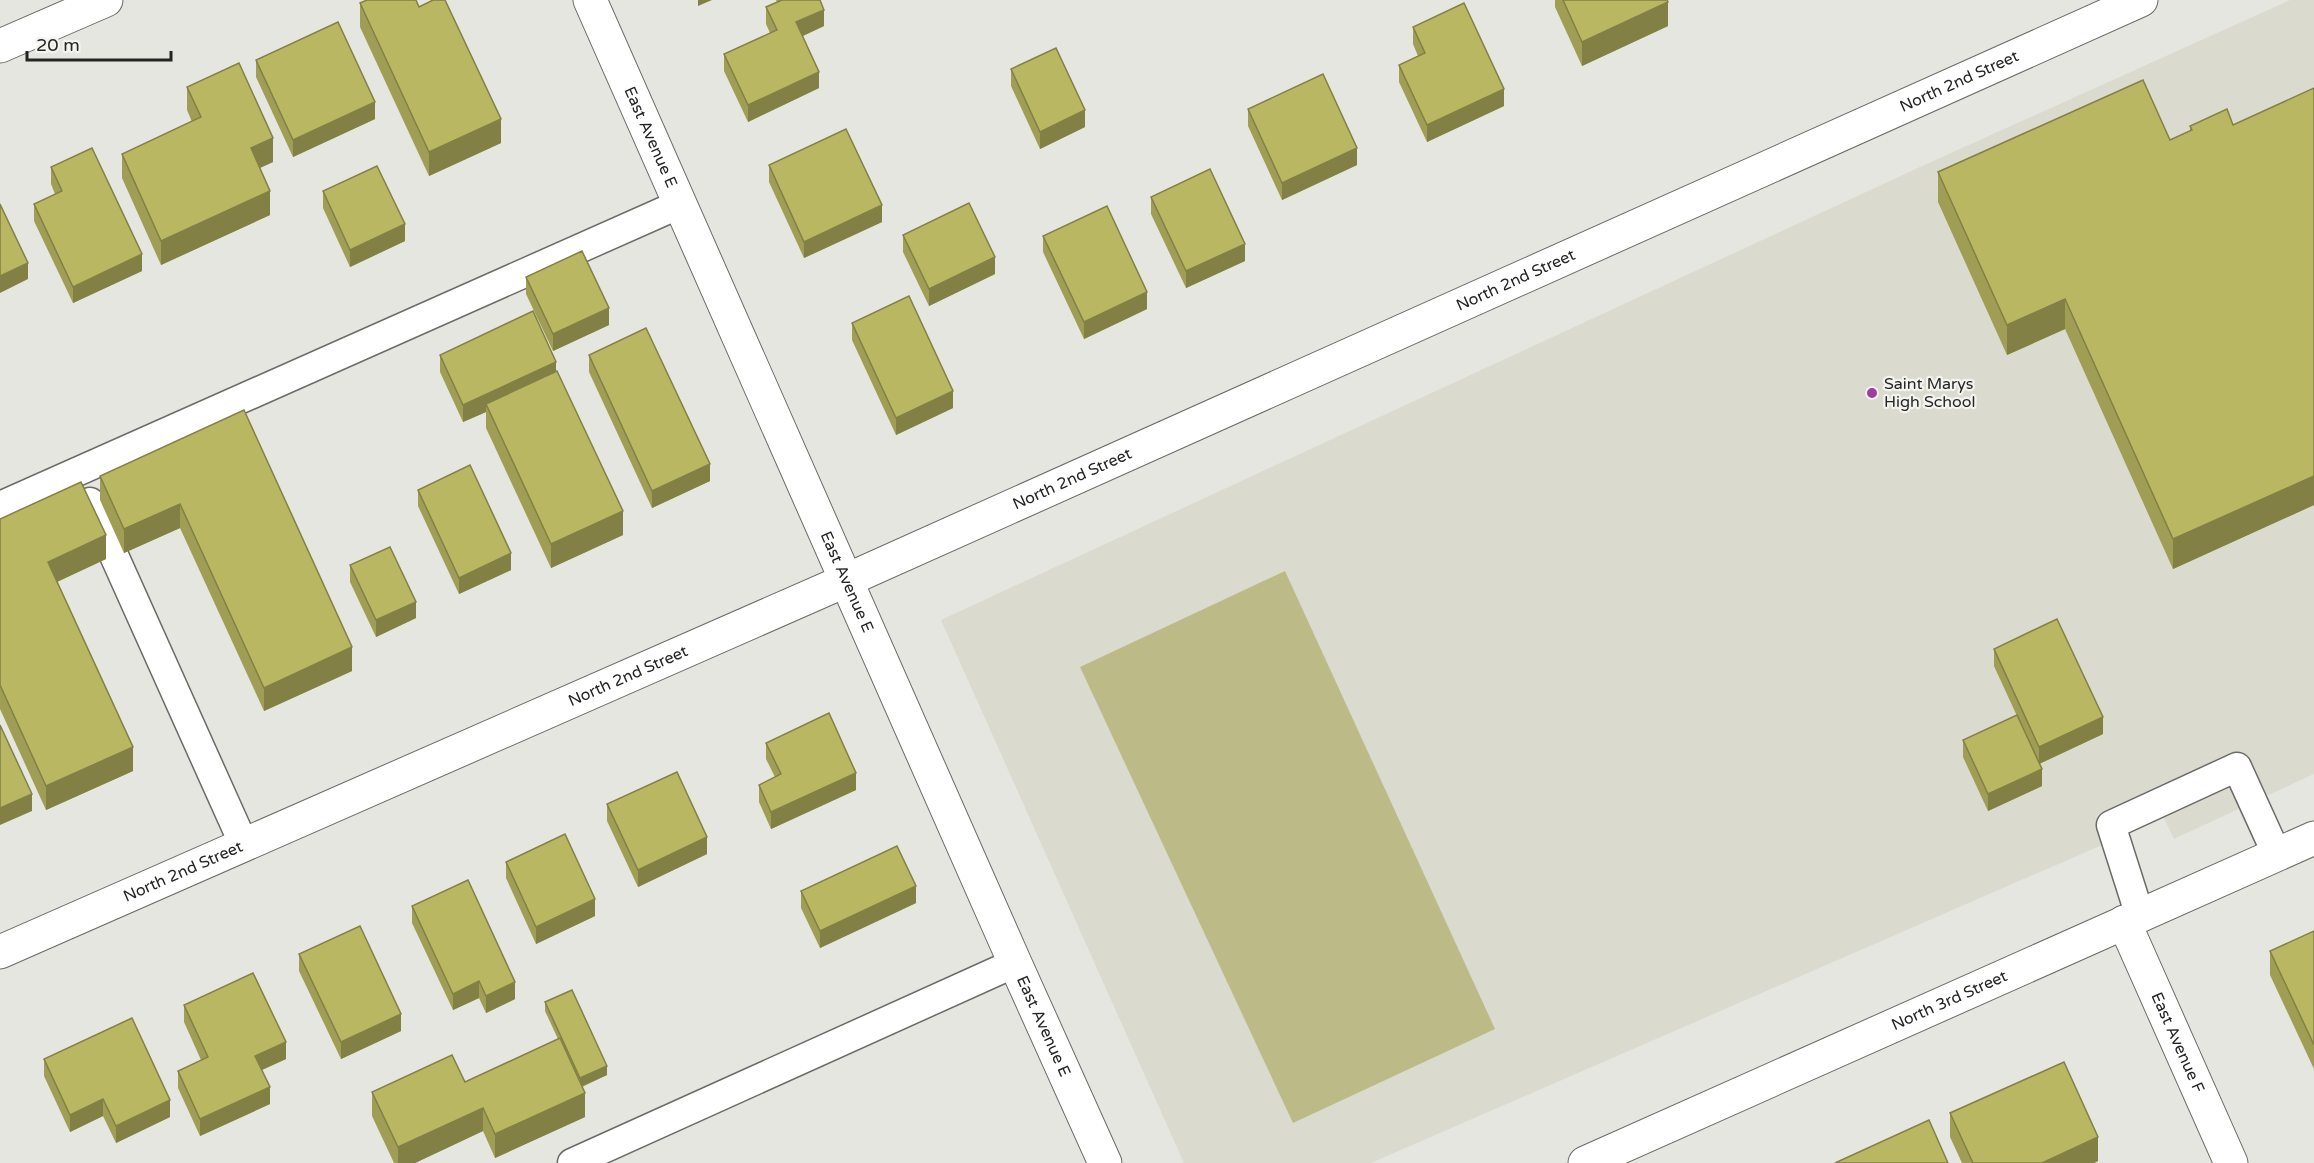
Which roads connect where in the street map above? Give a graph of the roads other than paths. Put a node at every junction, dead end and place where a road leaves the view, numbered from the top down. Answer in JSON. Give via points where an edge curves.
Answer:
{"nodes":[{"id":1,"x":106,"y":0,"type":"edge"},
{"id":2,"x":590,"y":0,"type":"edge"},
{"id":3,"x":2140,"y":0,"type":"edge"},
{"id":4,"x":0,"y":46,"type":"edge"},
{"id":5,"x":680,"y":204,"type":"junction"},
{"id":6,"x":76,"y":472,"type":"junction"},
{"id":7,"x":0,"y":506,"type":"edge"},
{"id":8,"x":848,"y":580,"type":"junction"},
{"id":9,"x":2314,"y":838,"type":"edge"},
{"id":10,"x":244,"y":845,"type":"junction"},
{"id":11,"x":2277,"y":855,"type":"junction"},
{"id":12,"x":2132,"y":919,"type":"junction"},
{"id":13,"x":0,"y":952,"type":"edge"},
{"id":14,"x":1015,"y":963,"type":"junction"},
{"id":15,"x":572,"y":1163,"type":"edge"},
{"id":16,"x":1105,"y":1163,"type":"edge"},
{"id":17,"x":1585,"y":1163,"type":"edge"},
{"id":18,"x":2230,"y":1163,"type":"edge"}],
"edges":[{"from":1,"to":4,"type":"street"},
{"from":2,"to":5,"type":"street","name":"East Avenue E"},
{"from":3,"to":8,"type":"street","name":"North 2nd Street"},
{"from":5,"to":6,"type":"lane"},
{"from":5,"to":8,"type":"street","name":"East Avenue E"},
{"from":6,"to":7,"type":"lane"},
{"from":6,"to":10,"type":"lane"},
{"from":8,"to":10,"type":"street","name":"North 2nd Street"},
{"from":8,"to":14,"type":"street","name":"East Avenue E"},
{"from":9,"to":11,"type":"street","name":"North 3rd Street"},
{"from":10,"to":13,"type":"street","name":"North 2nd Street"},
{"from":11,"to":12,"type":"street","name":"North 3rd Street"},
{"from":11,"to":12,"type":"lane","via":[[2238,767],[2111,825]]},
{"from":12,"to":17,"type":"street","name":"North 3rd Street"},
{"from":12,"to":18,"type":"street","name":"East Avenue F"},
{"from":14,"to":15,"type":"lane"},
{"from":14,"to":16,"type":"street","name":"East Avenue E"}]}
